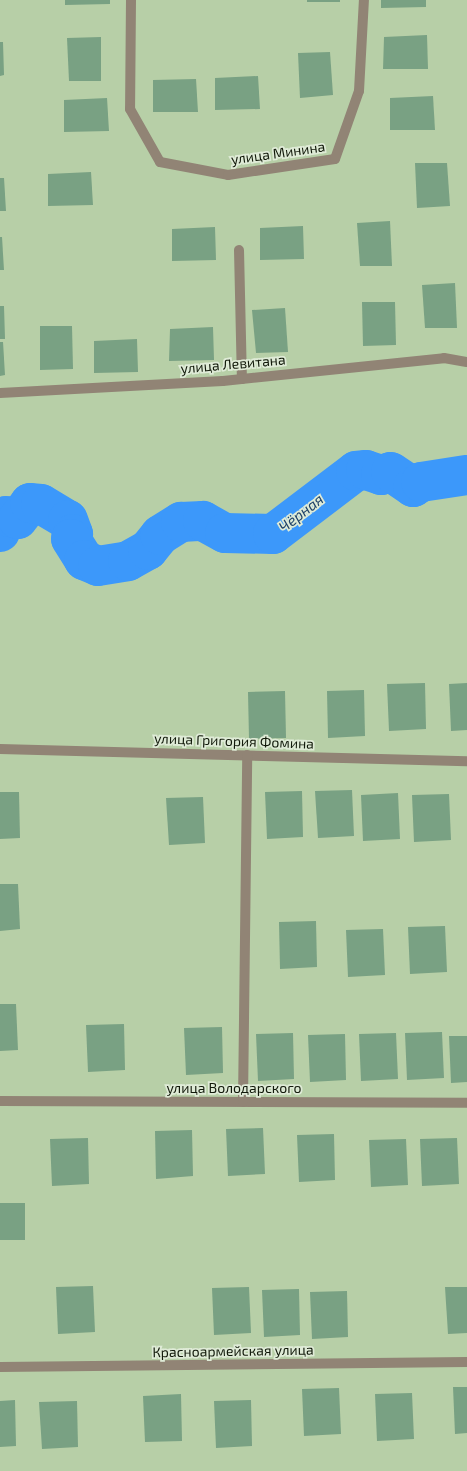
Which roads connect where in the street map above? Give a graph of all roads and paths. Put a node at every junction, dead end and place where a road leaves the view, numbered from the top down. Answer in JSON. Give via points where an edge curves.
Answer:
{"nodes":[{"id":1,"x":131,"y":0,"type":"edge"},
{"id":2,"x":364,"y":0,"type":"edge"},
{"id":3,"x":239,"y":250,"type":"dead end"},
{"id":4,"x":467,"y":362,"type":"edge"},
{"id":5,"x":242,"y":379,"type":"junction"},
{"id":6,"x":0,"y":393,"type":"edge"},
{"id":7,"x":0,"y":749,"type":"edge"},
{"id":8,"x":246,"y":755,"type":"junction"},
{"id":9,"x":467,"y":761,"type":"edge"},
{"id":10,"x":0,"y":1100,"type":"edge"},
{"id":11,"x":243,"y":1102,"type":"junction"},
{"id":12,"x":467,"y":1104,"type":"edge"},
{"id":13,"x":467,"y":1362,"type":"edge"},
{"id":14,"x":0,"y":1367,"type":"edge"}],
"edges":[{"from":1,"to":2,"type":"street","name":"улица Минина","via":[[130,109],[160,162],[228,175],[335,159],[359,90]]},
{"from":3,"to":5,"type":"street"},
{"from":4,"to":5,"type":"street","name":"улица Левитана","via":[[444,358]]},
{"from":5,"to":6,"type":"street","name":"улица Левитана"},
{"from":7,"to":8,"type":"street","name":"улица Григория Фомина"},
{"from":8,"to":9,"type":"street","name":"улица Григория Фомина"},
{"from":8,"to":11,"type":"street"},
{"from":10,"to":11,"type":"street","name":"улица Володарского"},
{"from":11,"to":12,"type":"street","name":"улица Володарского"},
{"from":13,"to":14,"type":"street","name":"Красноармейская улица"}]}
